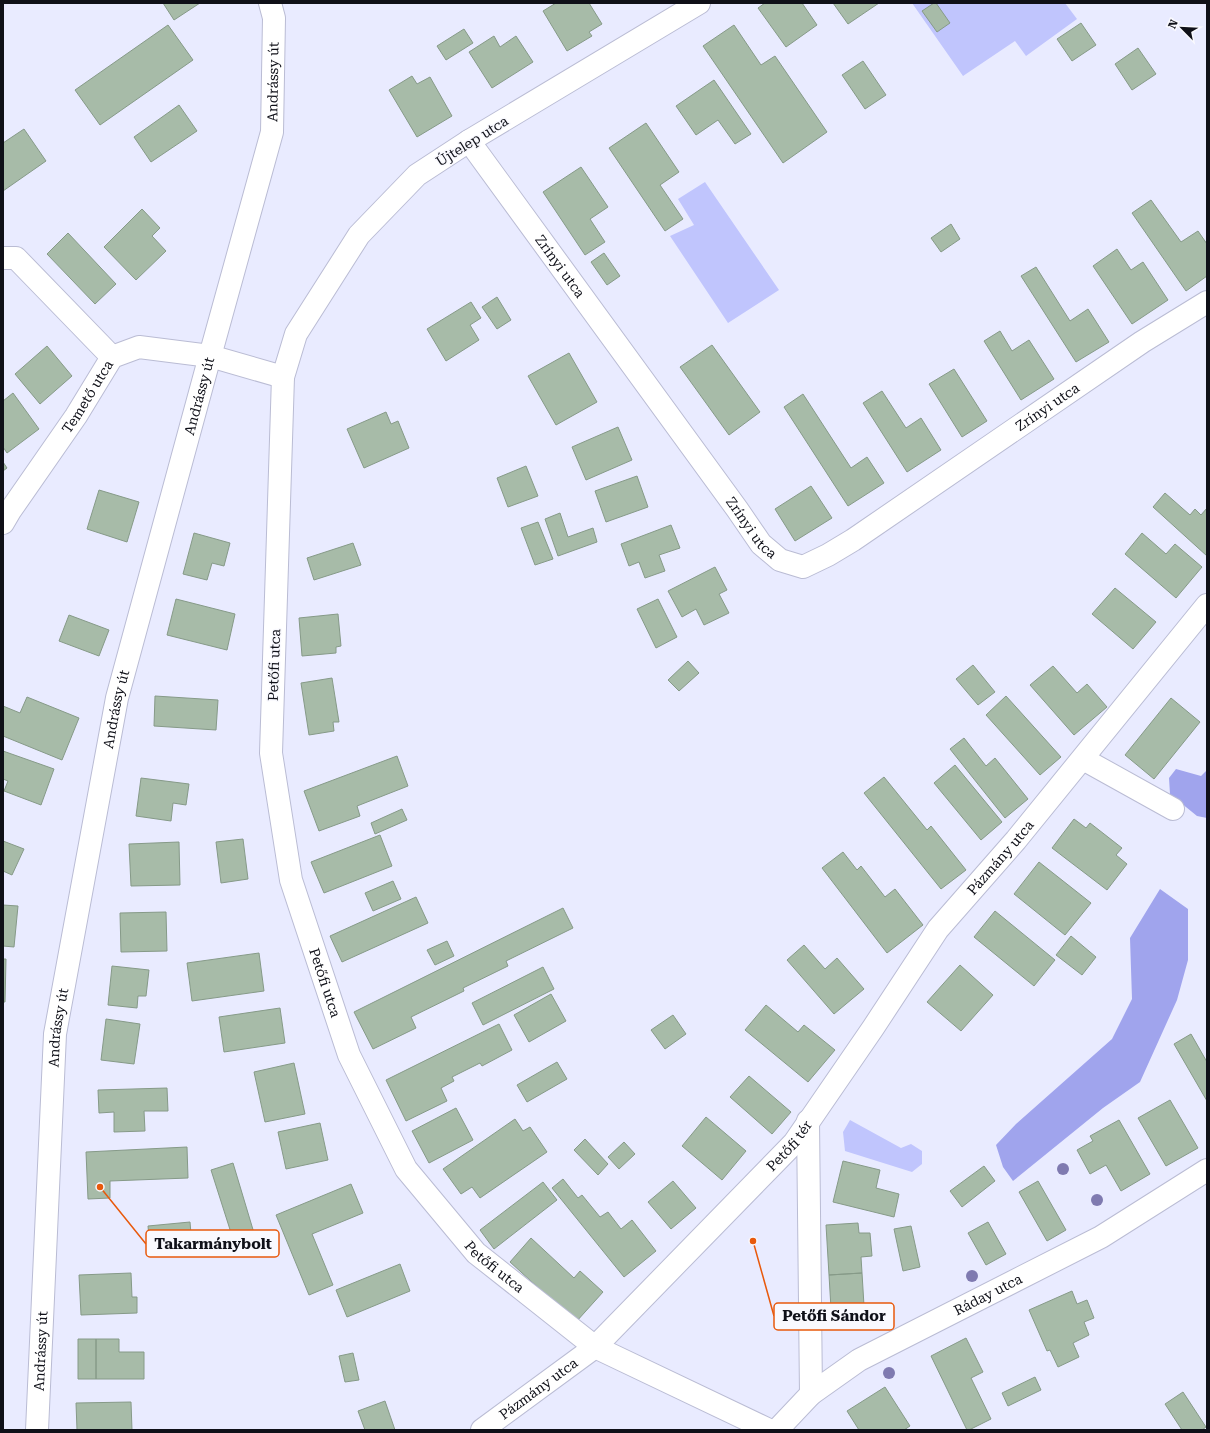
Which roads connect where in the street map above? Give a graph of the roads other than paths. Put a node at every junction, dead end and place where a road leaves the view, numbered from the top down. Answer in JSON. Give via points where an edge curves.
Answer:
{"nodes":[{"id":1,"x":270,"y":3,"type":"edge"},
{"id":2,"x":699,"y":3,"type":"edge"},
{"id":3,"x":469,"y":141,"type":"junction"},
{"id":4,"x":3,"y":258,"type":"edge"},
{"id":5,"x":1207,"y":302,"type":"edge"},
{"id":6,"x":296,"y":334,"type":"joint"},
{"id":7,"x":210,"y":356,"type":"junction"},
{"id":8,"x":112,"y":357,"type":"junction"},
{"id":9,"x":283,"y":377,"type":"junction"},
{"id":10,"x":3,"y":523,"type":"edge"},
{"id":11,"x":1207,"y":605,"type":"edge"},
{"id":12,"x":1082,"y":759,"type":"junction"},
{"id":13,"x":1173,"y":809,"type":"dead end"},
{"id":14,"x":808,"y":1121,"type":"junction"},
{"id":15,"x":1207,"y":1170,"type":"edge"},
{"id":16,"x":595,"y":1346,"type":"junction"},
{"id":17,"x":811,"y":1394,"type":"junction"},
{"id":18,"x":37,"y":1430,"type":"edge"},
{"id":19,"x":482,"y":1430,"type":"edge"},
{"id":20,"x":769,"y":1430,"type":"edge"},
{"id":21,"x":777,"y":1430,"type":"edge"}],
"edges":[{"from":1,"to":7,"type":"street","name":"Andrássy út","via":[[274,18],[272,132]]},
{"from":2,"to":3,"type":"street","name":"Újtelep utca"},
{"from":3,"to":5,"type":"street","name":"Zrínyi utca","via":[[761,544],[780,560],[803,567],[853,540],[1142,342]]},
{"from":3,"to":6,"type":"street","name":"Újtelep utca","via":[[417,175],[359,235]]},
{"from":4,"to":8,"type":"street","via":[[16,258]]},
{"from":6,"to":9,"type":"street","name":"Petőfi utca"},
{"from":7,"to":8,"type":"street","name":"Temető utca","via":[[139,347]]},
{"from":7,"to":9,"type":"street","name":"Temető utca"},
{"from":7,"to":18,"type":"street","name":"Andrássy út","via":[[117,698],[55,1034]]},
{"from":8,"to":10,"type":"street","name":"Temető utca","via":[[76,416]]},
{"from":9,"to":16,"type":"street","name":"Petőfi utca","via":[[271,753],[291,880],[349,1055],[406,1169],[476,1253]]},
{"from":11,"to":12,"type":"street","name":"Pázmány utca"},
{"from":12,"to":13,"type":"street"},
{"from":12,"to":14,"type":"street","name":"Pázmány utca","via":[[938,929]]},
{"from":14,"to":16,"type":"street","name":"Petőfi tér","via":[[794,1143]]},
{"from":14,"to":17,"type":"street","name":"Petőfi tér"},
{"from":15,"to":17,"type":"street","name":"Ráday utca","via":[[1101,1237],[859,1360]]},
{"from":16,"to":19,"type":"street","name":"Pázmány utca"},
{"from":16,"to":20,"type":"street","name":"Petőfi utca"},
{"from":17,"to":21,"type":"street","name":"Ráday utca"}]}
